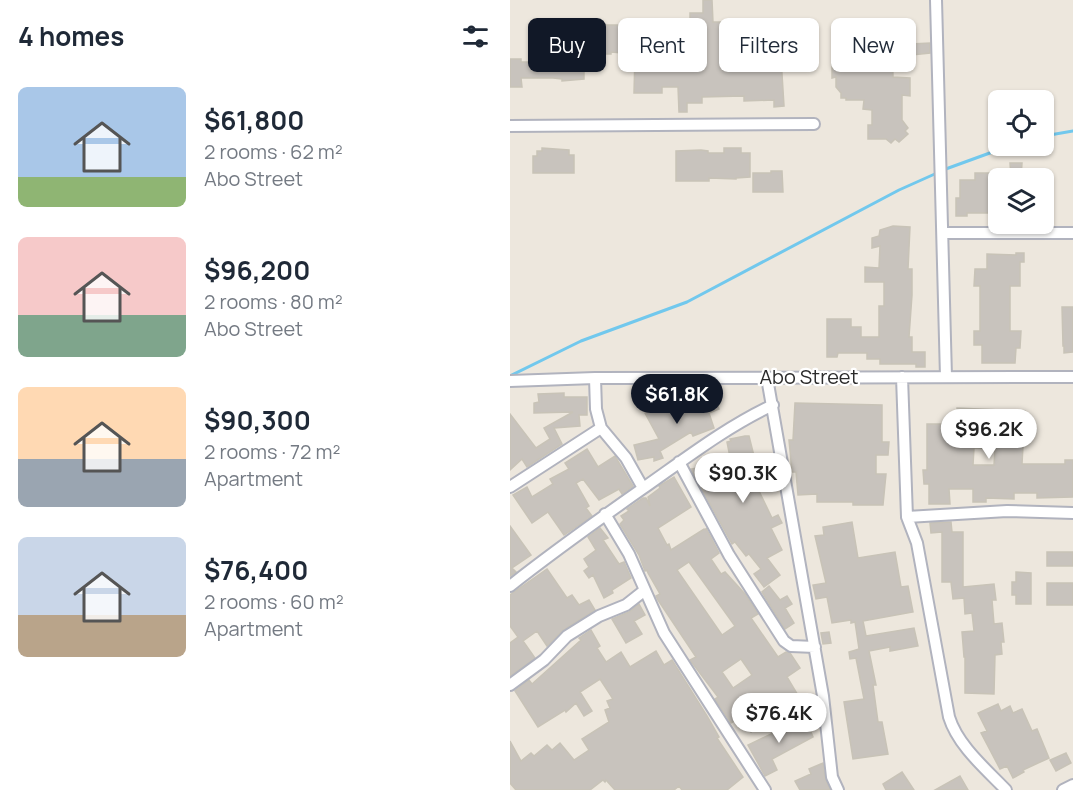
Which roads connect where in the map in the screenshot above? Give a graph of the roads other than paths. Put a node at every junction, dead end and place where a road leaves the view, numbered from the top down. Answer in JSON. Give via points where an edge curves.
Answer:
{"nodes":[{"id":1,"x":936,"y":0,"type":"edge"},
{"id":2,"x":814,"y":124,"type":"dead end"},
{"id":3,"x":510,"y":126,"type":"edge"},
{"id":4,"x":943,"y":233,"type":"junction"},
{"id":5,"x":1073,"y":233,"type":"edge"},
{"id":6,"x":902,"y":377,"type":"junction"},
{"id":7,"x":946,"y":377,"type":"junction"},
{"id":8,"x":1073,"y":377,"type":"edge"},
{"id":9,"x":595,"y":378,"type":"junction"},
{"id":10,"x":767,"y":378,"type":"junction"},
{"id":11,"x":510,"y":381,"type":"edge"},
{"id":12,"x":773,"y":405,"type":"junction"},
{"id":13,"x":601,"y":428,"type":"junction"},
{"id":14,"x":679,"y":462,"type":"junction"},
{"id":15,"x":510,"y":487,"type":"edge"},
{"id":16,"x":643,"y":488,"type":"junction"},
{"id":17,"x":1073,"y":513,"type":"edge"},
{"id":18,"x":605,"y":514,"type":"junction"},
{"id":19,"x":907,"y":517,"type":"junction"},
{"id":20,"x":510,"y":586,"type":"edge"},
{"id":21,"x":645,"y":590,"type":"junction"},
{"id":22,"x":815,"y":647,"type":"junction"},
{"id":23,"x":510,"y":685,"type":"edge"},
{"id":24,"x":1073,"y":785,"type":"edge"},
{"id":25,"x":765,"y":790,"type":"edge"},
{"id":26,"x":838,"y":790,"type":"edge"},
{"id":27,"x":1006,"y":790,"type":"edge"},
{"id":28,"x":1063,"y":790,"type":"edge"}],
"edges":[{"from":1,"to":4,"type":"street"},
{"from":2,"to":3,"type":"street"},
{"from":4,"to":5,"type":"street"},
{"from":4,"to":7,"type":"street"},
{"from":6,"to":7,"type":"street","name":"Abo Street"},
{"from":6,"to":10,"type":"street","name":"Abo Street"},
{"from":6,"to":19,"type":"street"},
{"from":7,"to":8,"type":"street","name":"Abo Street"},
{"from":9,"to":10,"type":"street","name":"Abo Street"},
{"from":9,"to":11,"type":"street","name":"Abo Street"},
{"from":9,"to":13,"type":"street"},
{"from":10,"to":12,"type":"street"},
{"from":12,"to":14,"type":"street"},
{"from":12,"to":22,"type":"street"},
{"from":13,"to":15,"type":"street"},
{"from":13,"to":16,"type":"street","via":[[626,458]]},
{"from":14,"to":16,"type":"street"},
{"from":14,"to":22,"type":"street","via":[[729,555],[784,641],[791,646]]},
{"from":16,"to":18,"type":"street"},
{"from":17,"to":19,"type":"street","via":[[1007,511]]},
{"from":18,"to":20,"type":"street"},
{"from":18,"to":21,"type":"street"},
{"from":19,"to":27,"type":"street","via":[[917,543],[952,726]]},
{"from":21,"to":23,"type":"street","via":[[626,605],[567,636],[544,660]]},
{"from":21,"to":25,"type":"street","via":[[664,633]]},
{"from":22,"to":26,"type":"street","via":[[832,777]]},
{"from":24,"to":28,"type":"street"}]}
